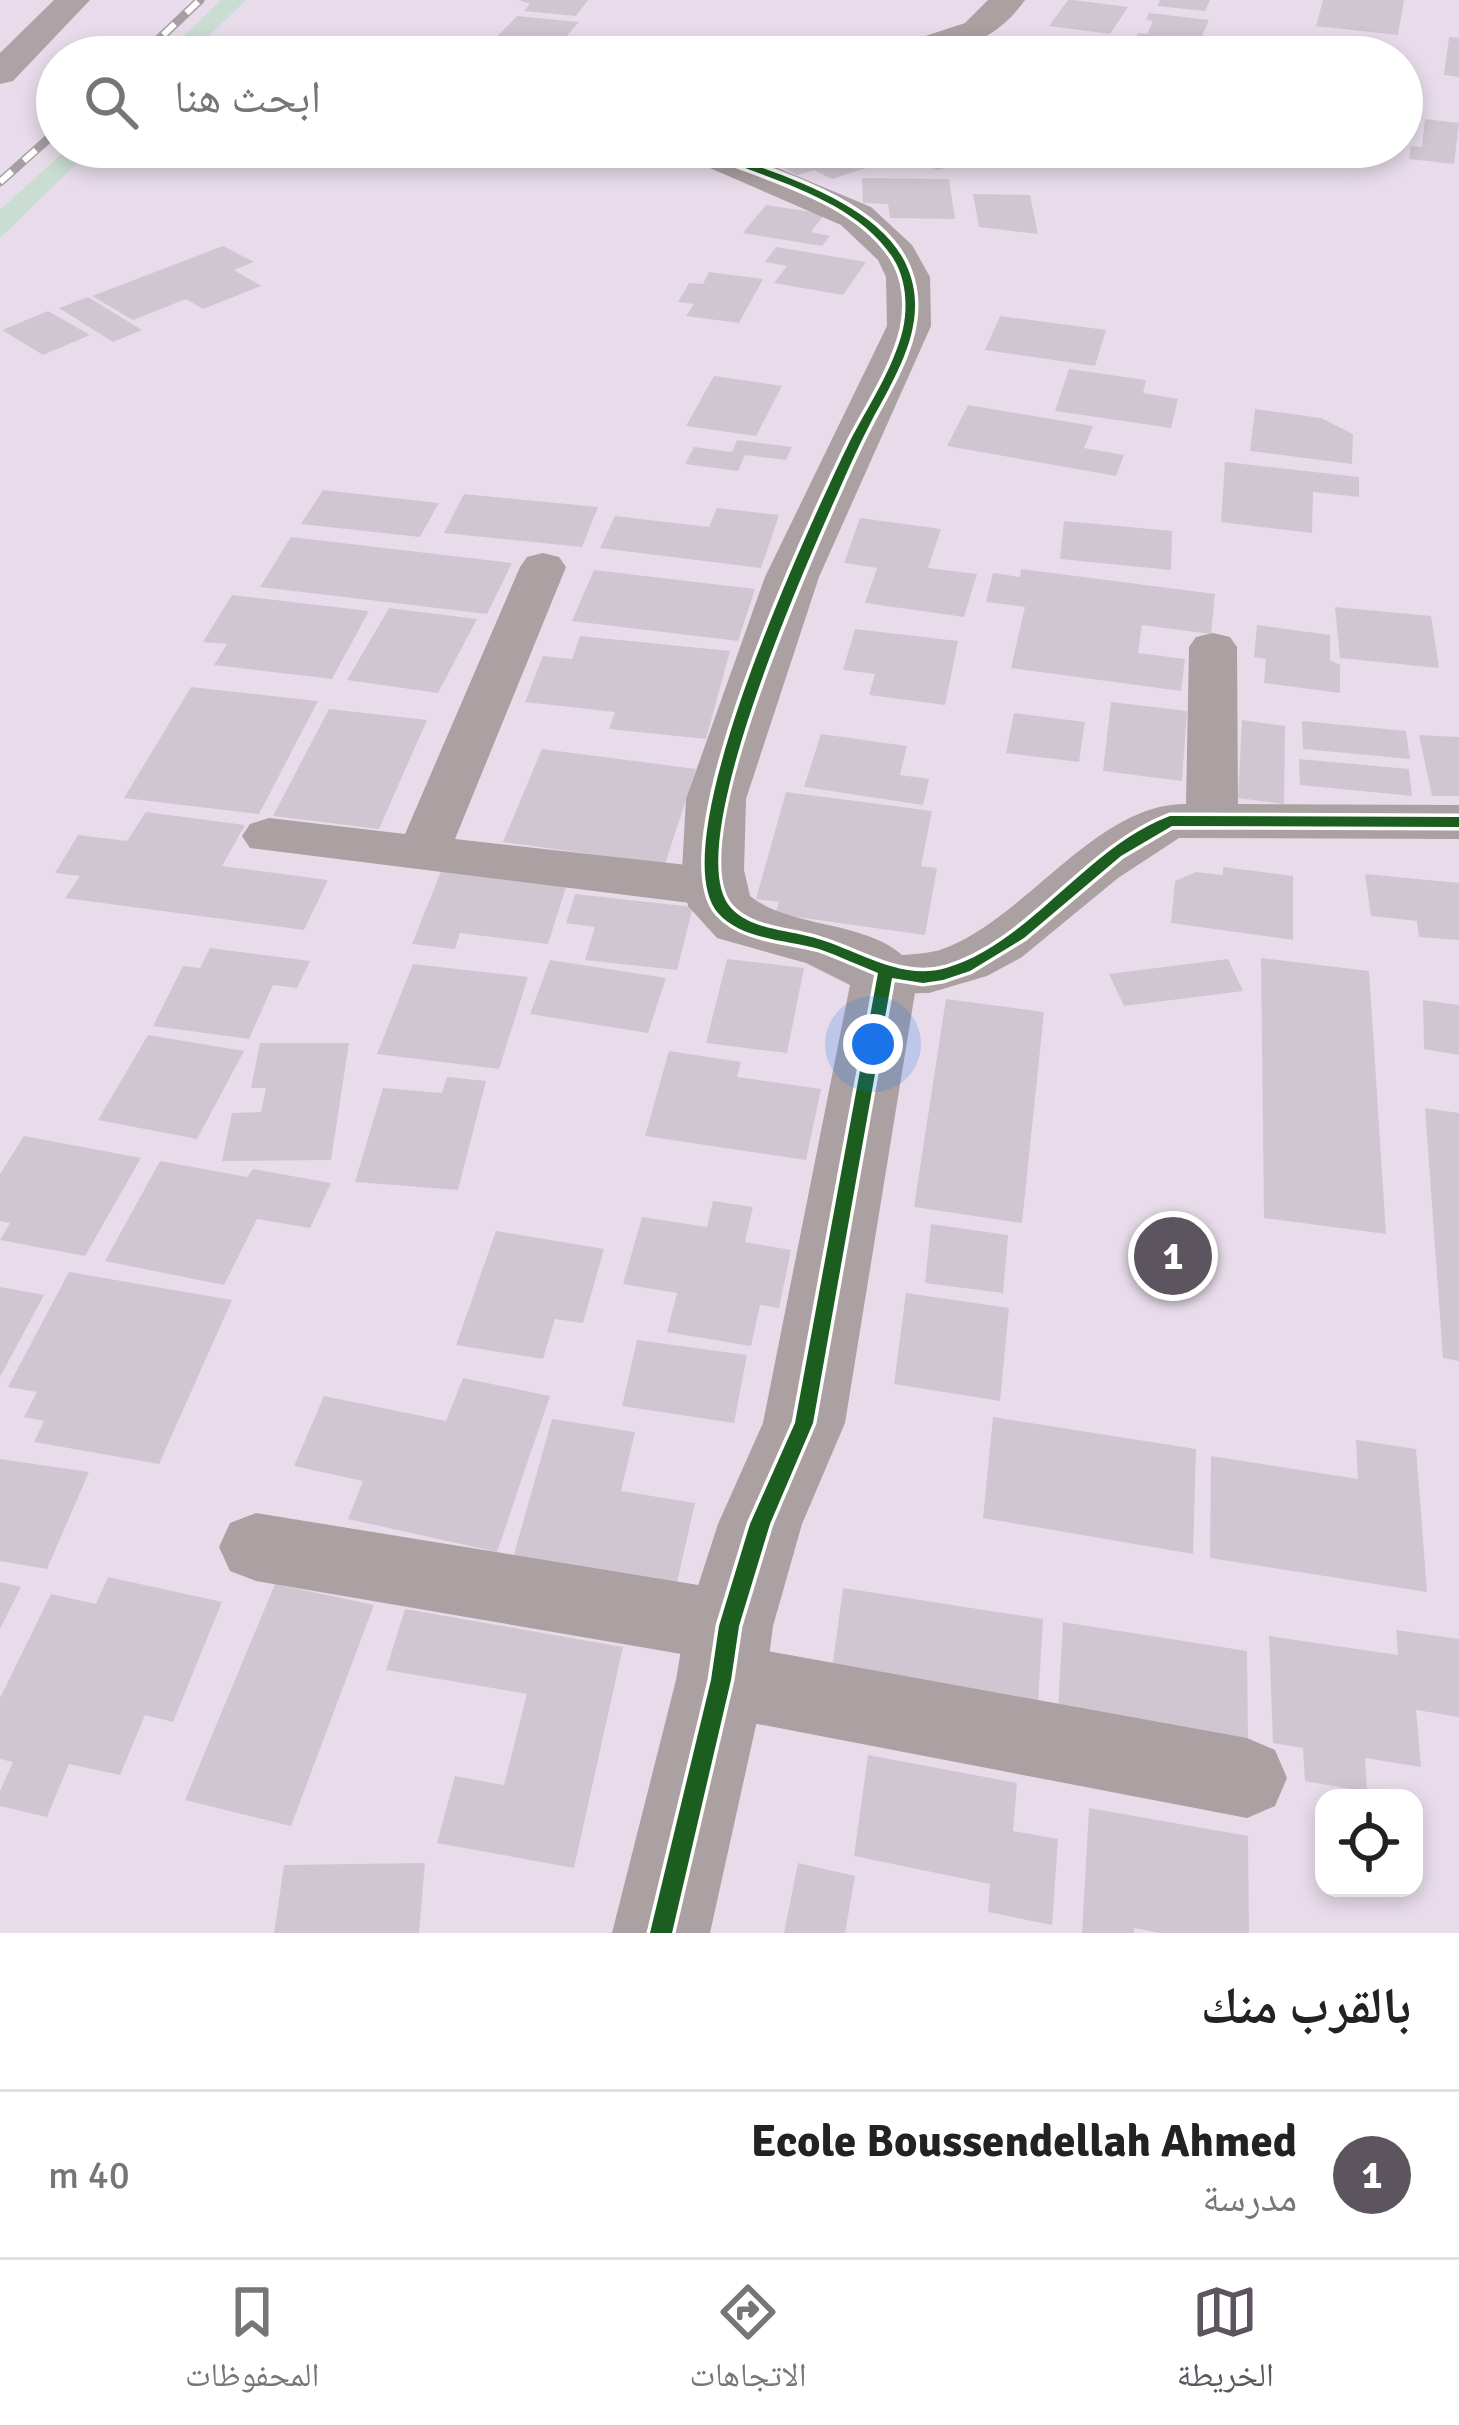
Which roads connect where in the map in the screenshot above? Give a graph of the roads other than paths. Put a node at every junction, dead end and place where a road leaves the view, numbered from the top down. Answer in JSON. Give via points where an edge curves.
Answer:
{"nodes":[{"id":1,"x":73,"y":0,"type":"edge"},
{"id":2,"x":1007,"y":0,"type":"edge"},
{"id":3,"x":37,"y":36,"type":"edge"},
{"id":4,"x":960,"y":36,"type":"edge"},
{"id":5,"x":36,"y":38,"type":"edge"},
{"id":6,"x":0,"y":74,"type":"edge"},
{"id":7,"x":743,"y":168,"type":"edge"},
{"id":8,"x":543,"y":567,"type":"dead end"},
{"id":9,"x":1213,"y":647,"type":"dead end"},
{"id":10,"x":1212,"y":818,"type":"junction"},
{"id":11,"x":1459,"y":822,"type":"edge"},
{"id":12,"x":268,"y":836,"type":"dead end"},
{"id":13,"x":423,"y":853,"type":"junction"},
{"id":14,"x":714,"y":887,"type":"junction"},
{"id":15,"x":885,"y":974,"type":"junction"},
{"id":16,"x":256,"y":1547,"type":"dead end"},
{"id":17,"x":725,"y":1653,"type":"junction"},
{"id":18,"x":1246,"y":1778,"type":"dead end"},
{"id":19,"x":661,"y":1933,"type":"edge"}],
"edges":[{"from":1,"to":3,"type":"main road"},
{"from":2,"to":4,"type":"street"},
{"from":5,"to":6,"type":"main road"},
{"from":7,"to":14,"type":"street","via":[[856,216],[897,254],[908,278],[909,326],[792,577],[716,799]]},
{"from":8,"to":13,"type":"street"},
{"from":9,"to":10,"type":"street"},
{"from":10,"to":11,"type":"street"},
{"from":10,"to":15,"type":"street","via":[[1171,820],[1132,837],[964,968]]},
{"from":12,"to":13,"type":"street"},
{"from":13,"to":14,"type":"street"},
{"from":14,"to":15,"type":"street","via":[[740,922],[830,947]]},
{"from":15,"to":17,"type":"street","via":[[804,1423],[760,1524]]},
{"from":16,"to":17,"type":"street"},
{"from":17,"to":18,"type":"street"},
{"from":17,"to":19,"type":"street"}]}
